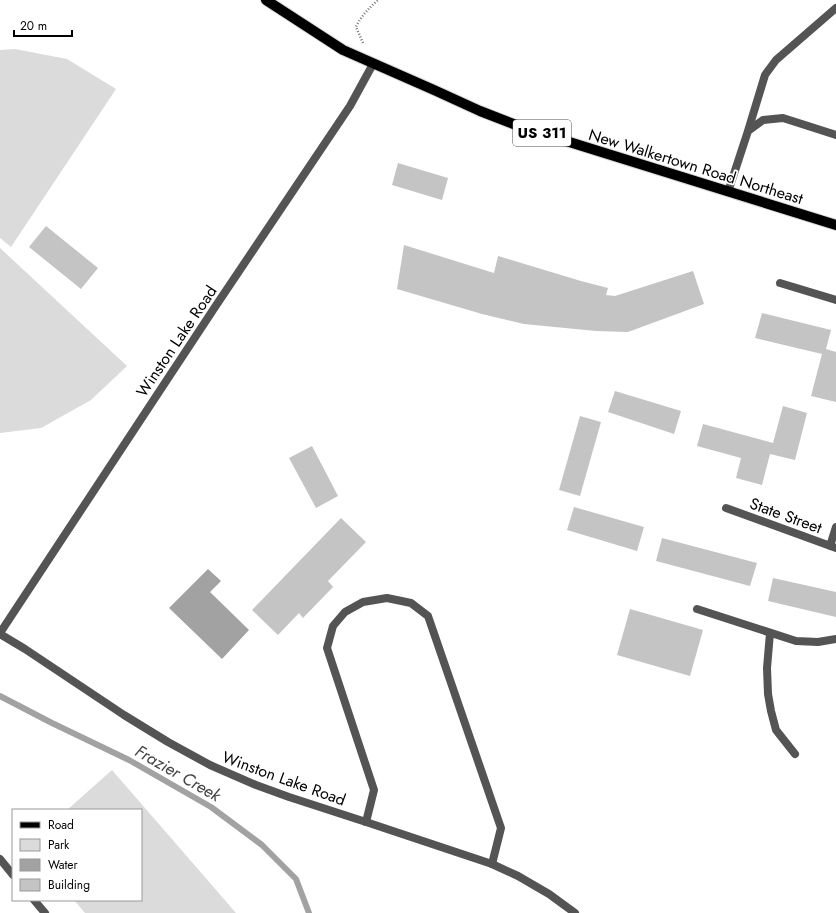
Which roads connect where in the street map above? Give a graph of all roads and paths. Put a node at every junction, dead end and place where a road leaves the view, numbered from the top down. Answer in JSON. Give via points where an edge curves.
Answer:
{"nodes":[{"id":1,"x":266,"y":0,"type":"edge"},
{"id":2,"x":378,"y":0,"type":"edge"},
{"id":3,"x":836,"y":8,"type":"edge"},
{"id":4,"x":373,"y":64,"type":"junction"},
{"id":5,"x":748,"y":131,"type":"junction"},
{"id":6,"x":836,"y":135,"type":"edge"},
{"id":7,"x":728,"y":192,"type":"junction"},
{"id":8,"x":836,"y":225,"type":"edge"},
{"id":9,"x":780,"y":283,"type":"dead end"},
{"id":10,"x":836,"y":300,"type":"edge"},
{"id":11,"x":726,"y":508,"type":"dead end"},
{"id":12,"x":836,"y":527,"type":"edge"},
{"id":13,"x":833,"y":547,"type":"edge"},
{"id":14,"x":697,"y":610,"type":"dead end"},
{"id":15,"x":0,"y":634,"type":"edge"},
{"id":16,"x":770,"y":634,"type":"junction"},
{"id":17,"x":836,"y":639,"type":"edge"},
{"id":18,"x":795,"y":754,"type":"dead end"},
{"id":19,"x":366,"y":822,"type":"junction"},
{"id":20,"x":0,"y":859,"type":"edge"},
{"id":21,"x":492,"y":864,"type":"junction"},
{"id":22,"x":12,"y":874,"type":"edge"},
{"id":23,"x":35,"y":901,"type":"edge"},
{"id":24,"x":45,"y":913,"type":"edge"},
{"id":25,"x":575,"y":913,"type":"edge"}],
"edges":[{"from":1,"to":4,"type":"main road","name":"New Walkertown Road Northeast","number":"US 311","via":[[343,50]]},
{"from":2,"to":4,"type":"path","via":[[367,10],[356,27]]},
{"from":3,"to":5,"type":"street","via":[[776,60],[765,75]]},
{"from":4,"to":7,"type":"main road","name":"New Walkertown Road Northeast","number":"US 311","via":[[521,127]]},
{"from":4,"to":15,"type":"street","name":"Winston Lake Road","via":[[350,106],[215,306]]},
{"from":5,"to":6,"type":"street","via":[[763,120],[783,118]]},
{"from":5,"to":7,"type":"street"},
{"from":7,"to":8,"type":"main road","name":"New Walkertown Road Northeast","number":"US 311"},
{"from":9,"to":10,"type":"street"},
{"from":11,"to":13,"type":"street","name":"State Street"},
{"from":12,"to":13,"type":"street"},
{"from":14,"to":16,"type":"street"},
{"from":15,"to":19,"type":"street","name":"Winston Lake Road","via":[[124,715],[210,765],[256,785]]},
{"from":16,"to":17,"type":"street","via":[[796,642]]},
{"from":16,"to":18,"type":"street","via":[[767,668],[770,711],[776,730]]},
{"from":19,"to":21,"type":"street","name":"Winston Lake Road"},
{"from":19,"to":21,"type":"street","via":[[374,790],[327,648],[333,626],[346,612],[363,602],[387,598],[411,603],[428,616],[502,828]]},
{"from":20,"to":22,"type":"street"},
{"from":21,"to":25,"type":"street","name":"Winston Lake Road","via":[[549,894]]},
{"from":23,"to":24,"type":"street"}]}
